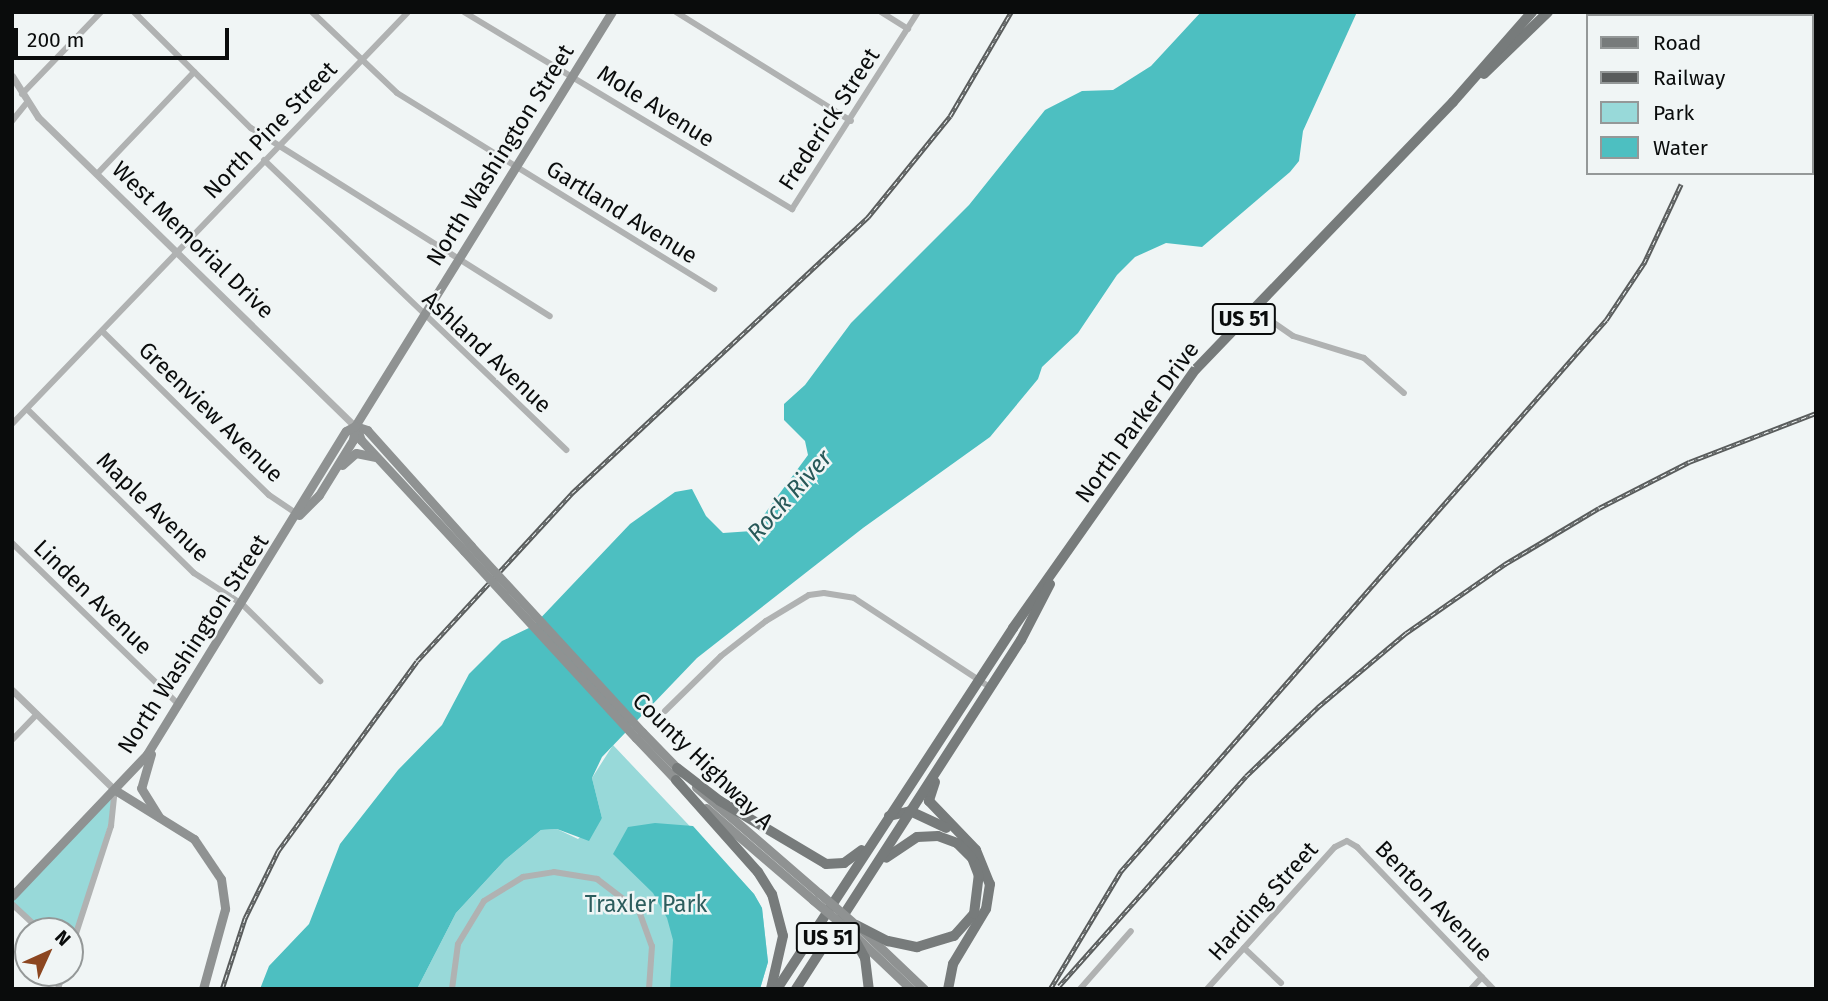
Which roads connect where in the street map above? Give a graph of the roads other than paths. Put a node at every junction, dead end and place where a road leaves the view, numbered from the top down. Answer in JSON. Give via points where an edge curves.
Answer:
{"nodes":[{"id":1,"x":100,"y":12,"type":"edge"},
{"id":2,"x":134,"y":12,"type":"edge"},
{"id":3,"x":312,"y":12,"type":"edge"},
{"id":4,"x":408,"y":12,"type":"edge"},
{"id":5,"x":464,"y":12,"type":"edge"},
{"id":6,"x":612,"y":12,"type":"edge"},
{"id":7,"x":676,"y":12,"type":"edge"},
{"id":8,"x":881,"y":12,"type":"edge"},
{"id":9,"x":918,"y":12,"type":"edge"},
{"id":10,"x":1532,"y":12,"type":"edge"},
{"id":11,"x":1548,"y":12,"type":"edge"},
{"id":12,"x":908,"y":29,"type":"junction"},
{"id":13,"x":362,"y":60,"type":"junction"},
{"id":14,"x":194,"y":72,"type":"junction"},
{"id":15,"x":573,"y":75,"type":"junction"},
{"id":16,"x":12,"y":76,"type":"edge"},
{"id":17,"x":22,"y":94,"type":"junction"},
{"id":18,"x":1453,"y":102,"type":"junction"},
{"id":19,"x":26,"y":104,"type":"junction"},
{"id":20,"x":12,"y":121,"type":"edge"},
{"id":21,"x":851,"y":121,"type":"junction"},
{"id":22,"x":279,"y":147,"type":"junction"},
{"id":23,"x":264,"y":160,"type":"junction"},
{"id":24,"x":515,"y":167,"type":"junction"},
{"id":25,"x":97,"y":174,"type":"junction"},
{"id":26,"x":792,"y":209,"type":"joint"},
{"id":27,"x":177,"y":252,"type":"junction"},
{"id":28,"x":458,"y":258,"type":"junction"},
{"id":29,"x":714,"y":289,"type":"dead end"},
{"id":30,"x":1254,"y":309,"type":"junction"},
{"id":31,"x":424,"y":315,"type":"junction"},
{"id":32,"x":550,"y":316,"type":"dead end"},
{"id":33,"x":102,"y":331,"type":"junction"},
{"id":34,"x":1404,"y":393,"type":"dead end"},
{"id":35,"x":27,"y":409,"type":"junction"},
{"id":36,"x":12,"y":424,"type":"edge"},
{"id":37,"x":355,"y":426,"type":"junction"},
{"id":38,"x":566,"y":450,"type":"dead end"},
{"id":39,"x":378,"y":458,"type":"junction"},
{"id":40,"x":327,"y":482,"type":"junction"},
{"id":41,"x":299,"y":515,"type":"junction"},
{"id":42,"x":12,"y":543,"type":"edge"},
{"id":43,"x":467,"y":549,"type":"junction"},
{"id":44,"x":1062,"y":558,"type":"junction"},
{"id":45,"x":242,"y":604,"type":"junction"},
{"id":46,"x":979,"y":679,"type":"junction"},
{"id":47,"x":320,"y":681,"type":"dead end"},
{"id":48,"x":991,"y":688,"type":"junction"},
{"id":49,"x":12,"y":690,"type":"edge"},
{"id":50,"x":180,"y":705,"type":"junction"},
{"id":51,"x":665,"y":711,"type":"dead end"},
{"id":52,"x":37,"y":714,"type":"junction"},
{"id":53,"x":639,"y":735,"type":"junction"},
{"id":54,"x":12,"y":740,"type":"edge"},
{"id":55,"x":155,"y":743,"type":"junction"},
{"id":56,"x":948,"y":752,"type":"junction"},
{"id":57,"x":677,"y":768,"type":"junction"},
{"id":58,"x":676,"y":780,"type":"junction"},
{"id":59,"x":115,"y":790,"type":"junction"},
{"id":60,"x":909,"y":811,"type":"junction"},
{"id":61,"x":888,"y":816,"type":"junction"},
{"id":62,"x":164,"y":823,"type":"junction"},
{"id":63,"x":964,"y":839,"type":"junction"},
{"id":64,"x":1347,"y":841,"type":"joint"},
{"id":65,"x":871,"y":843,"type":"junction"},
{"id":66,"x":861,"y":888,"type":"junction"},
{"id":67,"x":12,"y":896,"type":"edge"},
{"id":68,"x":816,"y":897,"type":"junction"},
{"id":69,"x":12,"y":904,"type":"edge"},
{"id":70,"x":26,"y":917,"type":"edge"},
{"id":71,"x":81,"y":917,"type":"edge"},
{"id":72,"x":853,"y":928,"type":"junction"},
{"id":73,"x":1131,"y":932,"type":"dead end"},
{"id":74,"x":1244,"y":948,"type":"junction"},
{"id":75,"x":1482,"y":977,"type":"junction"},
{"id":76,"x":1281,"y":983,"type":"dead end"},
{"id":77,"x":203,"y":989,"type":"edge"},
{"id":78,"x":452,"y":989,"type":"edge"},
{"id":79,"x":649,"y":989,"type":"edge"},
{"id":80,"x":771,"y":989,"type":"edge"},
{"id":81,"x":777,"y":989,"type":"edge"},
{"id":82,"x":796,"y":989,"type":"edge"},
{"id":83,"x":869,"y":989,"type":"edge"},
{"id":84,"x":911,"y":989,"type":"edge"},
{"id":85,"x":924,"y":989,"type":"edge"},
{"id":86,"x":948,"y":989,"type":"edge"},
{"id":87,"x":1080,"y":989,"type":"edge"},
{"id":88,"x":1207,"y":989,"type":"edge"},
{"id":89,"x":1471,"y":989,"type":"edge"},
{"id":90,"x":1493,"y":989,"type":"edge"}],
"edges":[{"from":1,"to":17,"type":"street"},
{"from":2,"to":14,"type":"street"},
{"from":3,"to":13,"type":"street","name":"Gartland Avenue"},
{"from":4,"to":13,"type":"street","name":"North Pine Street"},
{"from":5,"to":15,"type":"street","name":"Mole Avenue"},
{"from":6,"to":15,"type":"main road","name":"North Washington Street"},
{"from":7,"to":21,"type":"street"},
{"from":8,"to":12,"type":"street"},
{"from":9,"to":12,"type":"street","name":"Frederick Street"},
{"from":10,"to":18,"type":"main road","name":"North Parker Drive","number":"US 51"},
{"from":11,"to":18,"type":"main road","name":"North Parker Drive","number":"US 51"},
{"from":12,"to":21,"type":"street","name":"Frederick Street"},
{"from":13,"to":22,"type":"street","name":"North Pine Street"},
{"from":13,"to":24,"type":"street","name":"Gartland Avenue","via":[[393,90]]},
{"from":14,"to":22,"type":"street","via":[[251,128]]},
{"from":14,"to":25,"type":"street"},
{"from":15,"to":24,"type":"main road","name":"North Washington Street"},
{"from":15,"to":26,"type":"street","name":"Mole Avenue"},
{"from":16,"to":17,"type":"street","name":"West Memorial Drive"},
{"from":17,"to":19,"type":"street","name":"West Memorial Drive"},
{"from":18,"to":30,"type":"main road","name":"North Parker Drive","number":"US 51"},
{"from":19,"to":20,"type":"street"},
{"from":19,"to":25,"type":"street","name":"West Memorial Drive"},
{"from":21,"to":26,"type":"street","name":"Frederick Street"},
{"from":22,"to":23,"type":"street","name":"North Pine Street"},
{"from":22,"to":28,"type":"street"},
{"from":23,"to":27,"type":"street","name":"North Pine Street"},
{"from":23,"to":31,"type":"street","name":"Ashland Avenue"},
{"from":24,"to":28,"type":"main road","name":"North Washington Street"},
{"from":24,"to":29,"type":"street","name":"Gartland Avenue"},
{"from":25,"to":27,"type":"street","name":"West Memorial Drive"},
{"from":27,"to":33,"type":"street","name":"North Pine Street"},
{"from":27,"to":37,"type":"street","name":"West Memorial Drive"},
{"from":28,"to":31,"type":"main road","name":"North Washington Street"},
{"from":28,"to":32,"type":"street"},
{"from":30,"to":34,"type":"street","via":[[1293,336],[1364,358]]},
{"from":30,"to":44,"type":"main road","name":"North Parker Drive","number":"US 51","via":[[1183,387]]},
{"from":31,"to":37,"type":"main road","name":"North Washington Street"},
{"from":31,"to":38,"type":"street","name":"Ashland Avenue"},
{"from":33,"to":35,"type":"street","name":"North Pine Street"},
{"from":33,"to":41,"type":"street","name":"Greenview Avenue","via":[[269,495]]},
{"from":35,"to":36,"type":"street","name":"North Pine Street"},
{"from":35,"to":45,"type":"street","name":"Maple Avenue","via":[[194,573]]},
{"from":37,"to":39,"type":"main road","name":"West Memorial Drive"},
{"from":37,"to":40,"type":"main road","name":"North Washington Street","via":[[353,440]]},
{"from":37,"to":41,"type":"main road","name":"North Washington Street","via":[[302,501]]},
{"from":37,"to":43,"type":"main road","name":"West Memorial Drive","via":[[367,430]]},
{"from":39,"to":40,"type":"main road","via":[[356,453]]},
{"from":39,"to":43,"type":"main road","name":"West Memorial Drive"},
{"from":40,"to":41,"type":"main road","name":"North Washington Street"},
{"from":41,"to":45,"type":"main road","name":"North Washington Street"},
{"from":42,"to":50,"type":"street","name":"Linden Avenue"},
{"from":43,"to":53,"type":"main road","name":"County Highway A","bridge":true},
{"from":44,"to":46,"type":"main road","name":"North Parker Drive","number":"US 51"},
{"from":44,"to":48,"type":"main road","name":"North Parker Drive","number":"US 51"},
{"from":45,"to":47,"type":"street","name":"Maple Avenue"},
{"from":45,"to":50,"type":"main road","name":"North Washington Street"},
{"from":46,"to":48,"type":"street"},
{"from":46,"to":51,"type":"street","via":[[854,598],[824,593],[809,595],[766,621],[721,656]]},
{"from":46,"to":61,"type":"main road","name":"North Parker Drive","number":"US 51"},
{"from":48,"to":56,"type":"main road","name":"North Parker Drive","number":"US 51"},
{"from":49,"to":52,"type":"street"},
{"from":50,"to":55,"type":"main road","name":"North Washington Street"},
{"from":52,"to":54,"type":"street"},
{"from":52,"to":59,"type":"street"},
{"from":53,"to":57,"type":"main road","name":"County Highway A"},
{"from":53,"to":58,"type":"main road","name":"County Highway A"},
{"from":55,"to":59,"type":"main road","name":"North Washington Street"},
{"from":55,"to":62,"type":"main road","via":[[141,789]]},
{"from":56,"to":60,"type":"main road","name":"North Parker Drive","number":"US 51"},
{"from":56,"to":63,"type":"main road","via":[[929,801]]},
{"from":57,"to":65,"type":"main road","via":[[720,801],[826,864],[844,863]]},
{"from":57,"to":68,"type":"main road","name":"County Highway A"},
{"from":58,"to":68,"type":"main road","name":"County Highway A"},
{"from":58,"to":80,"type":"main road","via":[[772,894],[783,936]]},
{"from":59,"to":62,"type":"main road"},
{"from":59,"to":67,"type":"main road","name":"North Washington Street"},
{"from":59,"to":71,"type":"street","via":[[111,826]]},
{"from":60,"to":61,"type":"main road"},
{"from":60,"to":63,"type":"main road"},
{"from":60,"to":66,"type":"main road","name":"North Parker Drive","number":"US 51"},
{"from":61,"to":65,"type":"main road","name":"North Parker Drive","number":"US 51"},
{"from":62,"to":77,"type":"main road","via":[[204,848],[221,879],[225,909]]},
{"from":63,"to":86,"type":"main road","via":[[982,859],[990,884],[986,909],[953,964]]},
{"from":64,"to":74,"type":"street","name":"Harding Street","via":[[1335,847]]},
{"from":64,"to":75,"type":"street","name":"Benton Avenue"},
{"from":65,"to":81,"type":"main road","name":"North Parker Drive","number":"US 51"},
{"from":66,"to":72,"type":"main road","via":[[900,845],[925,835],[948,839],[965,850],[981,886],[969,922],[937,944],[898,945]]},
{"from":66,"to":82,"type":"main road","name":"North Parker Drive","number":"US 51"},
{"from":68,"to":72,"type":"main road","name":"County Highway A","bridge":true},
{"from":69,"to":70,"type":"street"},
{"from":72,"to":83,"type":"main road","via":[[865,958]]},
{"from":72,"to":84,"type":"main road","name":"County Highway A"},
{"from":72,"to":85,"type":"main road","name":"County Highway A"},
{"from":73,"to":87,"type":"street"},
{"from":74,"to":76,"type":"street"},
{"from":74,"to":88,"type":"street","name":"Harding Street"},
{"from":75,"to":89,"type":"street"},
{"from":75,"to":90,"type":"street","name":"Benton Avenue"},
{"from":78,"to":79,"type":"street","via":[[458,944],[484,901],[516,880],[554,872],[597,879],[639,911],[652,946]]}]}
